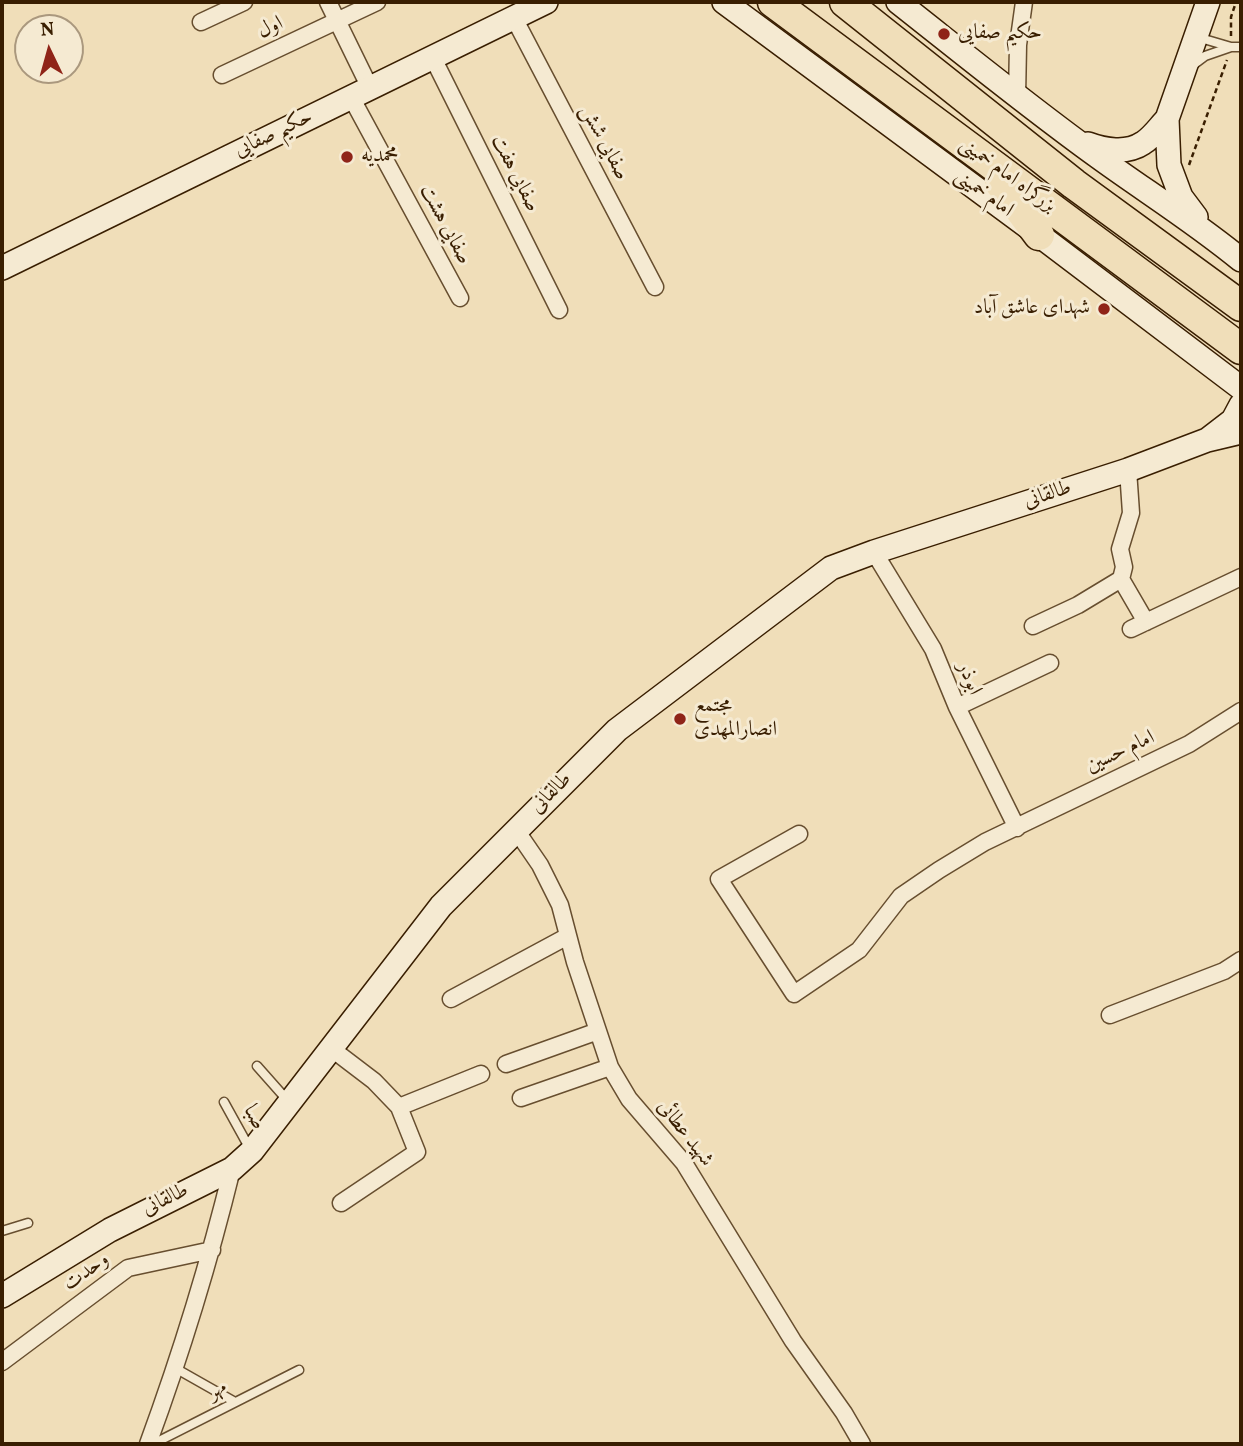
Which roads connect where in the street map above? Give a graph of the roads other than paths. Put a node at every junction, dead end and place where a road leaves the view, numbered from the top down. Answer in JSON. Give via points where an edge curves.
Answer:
{"nodes":[{"id":1,"x":244,"y":2,"type":"edge"},
{"id":2,"x":328,"y":2,"type":"edge"},
{"id":3,"x":377,"y":2,"type":"edge"},
{"id":4,"x":546,"y":2,"type":"edge"},
{"id":5,"x":724,"y":2,"type":"edge"},
{"id":6,"x":773,"y":2,"type":"edge"},
{"id":7,"x":845,"y":2,"type":"edge"},
{"id":8,"x":898,"y":2,"type":"edge"},
{"id":9,"x":1024,"y":2,"type":"edge"},
{"id":10,"x":1208,"y":2,"type":"edge"},
{"id":11,"x":514,"y":18,"type":"junction"},
{"id":12,"x":337,"y":21,"type":"junction"},
{"id":13,"x":201,"y":22,"type":"dead end"},
{"id":14,"x":1195,"y":37,"type":"junction"},
{"id":15,"x":1231,"y":47,"type":"junction"},
{"id":16,"x":1241,"y":47,"type":"edge"},
{"id":17,"x":433,"y":58,"type":"junction"},
{"id":18,"x":222,"y":75,"type":"dead end"},
{"id":19,"x":1183,"y":75,"type":"junction"},
{"id":20,"x":361,"y":93,"type":"junction"},
{"id":21,"x":1017,"y":97,"type":"junction"},
{"id":22,"x":1167,"y":118,"type":"junction"},
{"id":23,"x":1073,"y":138,"type":"junction"},
{"id":24,"x":981,"y":157,"type":"junction"},
{"id":25,"x":1206,"y":231,"type":"junction"},
{"id":26,"x":1039,"y":235,"type":"junction"},
{"id":27,"x":1241,"y":260,"type":"edge"},
{"id":28,"x":2,"y":268,"type":"edge"},
{"id":29,"x":655,"y":287,"type":"dead end"},
{"id":30,"x":460,"y":298,"type":"dead end"},
{"id":31,"x":1241,"y":306,"type":"edge"},
{"id":32,"x":559,"y":310,"type":"dead end"},
{"id":33,"x":1241,"y":349,"type":"edge"},
{"id":34,"x":1236,"y":384,"type":"edge"},
{"id":35,"x":1241,"y":403,"type":"edge"},
{"id":36,"x":1241,"y":432,"type":"edge"},
{"id":37,"x":1207,"y":440,"type":"junction"},
{"id":38,"x":1128,"y":470,"type":"junction"},
{"id":39,"x":874,"y":552,"type":"junction"},
{"id":40,"x":1241,"y":577,"type":"edge"},
{"id":41,"x":1121,"y":579,"type":"junction"},
{"id":42,"x":1033,"y":626,"type":"dead end"},
{"id":43,"x":1050,"y":663,"type":"dead end"},
{"id":44,"x":957,"y":706,"type":"junction"},
{"id":45,"x":1241,"y":711,"type":"edge"},
{"id":46,"x":1017,"y":828,"type":"junction"},
{"id":47,"x":516,"y":830,"type":"junction"},
{"id":48,"x":799,"y":834,"type":"dead end"},
{"id":49,"x":568,"y":936,"type":"junction"},
{"id":50,"x":1241,"y":960,"type":"edge"},
{"id":51,"x":451,"y":999,"type":"dead end"},
{"id":52,"x":1110,"y":1016,"type":"dead end"},
{"id":53,"x":598,"y":1031,"type":"junction"},
{"id":54,"x":332,"y":1049,"type":"junction"},
{"id":55,"x":506,"y":1064,"type":"dead end"},
{"id":56,"x":257,"y":1066,"type":"dead end"},
{"id":57,"x":610,"y":1067,"type":"junction"},
{"id":58,"x":481,"y":1074,"type":"dead end"},
{"id":59,"x":521,"y":1098,"type":"dead end"},
{"id":60,"x":224,"y":1102,"type":"dead end"},
{"id":61,"x":290,"y":1103,"type":"junction"},
{"id":62,"x":399,"y":1107,"type":"junction"},
{"id":63,"x":252,"y":1151,"type":"junction"},
{"id":64,"x":232,"y":1169,"type":"junction"},
{"id":65,"x":341,"y":1203,"type":"dead end"},
{"id":66,"x":28,"y":1223,"type":"dead end"},
{"id":67,"x":2,"y":1231,"type":"edge"},
{"id":68,"x":212,"y":1251,"type":"junction"},
{"id":69,"x":2,"y":1296,"type":"edge"},
{"id":70,"x":2,"y":1362,"type":"edge"},
{"id":71,"x":176,"y":1368,"type":"junction"},
{"id":72,"x":299,"y":1370,"type":"dead end"},
{"id":73,"x":235,"y":1402,"type":"junction"},
{"id":74,"x":148,"y":1444,"type":"edge"},
{"id":75,"x":153,"y":1444,"type":"edge"},
{"id":76,"x":862,"y":1444,"type":"edge"}],
"edges":[{"from":1,"to":13,"type":"street"},
{"from":2,"to":12,"type":"street","name":"صفایی هشت"},
{"from":3,"to":12,"type":"street","name":"اول"},
{"from":4,"to":11,"type":"street","name":"حکیم صفایی"},
{"from":5,"to":26,"type":"street","name":"امام خمینی"},
{"from":6,"to":24,"type":"highway","name":"بزرگراه امام خمینی"},
{"from":7,"to":31,"type":"highway","name":"بزرگراه امام خمینی","via":[[1074,184]]},
{"from":8,"to":21,"type":"street"},
{"from":9,"to":21,"type":"street"},
{"from":10,"to":14,"type":"street"},
{"from":11,"to":17,"type":"street","name":"حکیم صفایی"},
{"from":11,"to":29,"type":"street","name":"صفایی شش"},
{"from":12,"to":18,"type":"street","name":"اول"},
{"from":12,"to":20,"type":"street","name":"صفایی هشت"},
{"from":14,"to":15,"type":"lane"},
{"from":14,"to":19,"type":"street"},
{"from":15,"to":16,"type":"lane"},
{"from":15,"to":19,"type":"lane","via":[[1205,56]]},
{"from":17,"to":20,"type":"street","name":"حکیم صفایی"},
{"from":17,"to":32,"type":"street","name":"صفایی هفت"},
{"from":19,"to":22,"type":"street"},
{"from":20,"to":28,"type":"street","name":"حکیم صفایی"},
{"from":20,"to":30,"type":"street","name":"صفایی هشت"},
{"from":21,"to":23,"type":"street"},
{"from":22,"to":23,"type":"street","via":[[1143,144],[1119,150],[1101,149]]},
{"from":22,"to":25,"type":"street","via":[[1169,165],[1181,197]]},
{"from":23,"to":25,"type":"street"},
{"from":24,"to":26,"type":"highway"},
{"from":24,"to":33,"type":"highway","name":"بزرگراه امام خمینی"},
{"from":25,"to":27,"type":"street"},
{"from":26,"to":34,"type":"street","name":"امام خمینی"},
{"from":34,"to":35,"type":"street"},
{"from":35,"to":37,"type":"street","via":[[1233,420]]},
{"from":36,"to":37,"type":"street"},
{"from":37,"to":38,"type":"street","name":"طالقانی"},
{"from":38,"to":39,"type":"street","name":"طالقانی"},
{"from":38,"to":41,"type":"street","via":[[1130,513],[1120,549]]},
{"from":39,"to":44,"type":"street","name":"ابوذر","via":[[933,649]]},
{"from":39,"to":47,"type":"street","name":"طالقانی","via":[[831,568],[617,730]]},
{"from":40,"to":41,"type":"street","via":[[1138,626]]},
{"from":41,"to":42,"type":"street"},
{"from":43,"to":44,"type":"street"},
{"from":44,"to":46,"type":"street","name":"ابوذر"},
{"from":45,"to":46,"type":"street","name":"امام حسین","via":[[1189,744]]},
{"from":46,"to":48,"type":"street","name":"امام حسین","via":[[985,842],[901,896],[859,950],[794,993],[719,879]]},
{"from":47,"to":49,"type":"street","name":"شهید عطائی","via":[[560,905]]},
{"from":47,"to":54,"type":"street","name":"طالقانی","via":[[441,906]]},
{"from":49,"to":51,"type":"street"},
{"from":49,"to":53,"type":"street","name":"شهید عطائی"},
{"from":50,"to":52,"type":"street"},
{"from":53,"to":55,"type":"street"},
{"from":53,"to":57,"type":"street","name":"شهید عطائی"},
{"from":54,"to":61,"type":"street","name":"طالقانی"},
{"from":54,"to":62,"type":"street"},
{"from":56,"to":61,"type":"lane"},
{"from":57,"to":59,"type":"street"},
{"from":57,"to":76,"type":"street","name":"شهید عطائی","via":[[629,1099],[684,1163]]},
{"from":58,"to":62,"type":"street"},
{"from":60,"to":63,"type":"lane","name":"صبا"},
{"from":61,"to":63,"type":"street","name":"طالقانی"},
{"from":62,"to":65,"type":"street","via":[[417,1152]]},
{"from":63,"to":64,"type":"street","name":"طالقانی"},
{"from":64,"to":68,"type":"street"},
{"from":64,"to":69,"type":"street","name":"طالقانی","via":[[110,1230]]},
{"from":66,"to":67,"type":"lane"},
{"from":68,"to":70,"type":"street","name":"وحدت","via":[[128,1268]]},
{"from":68,"to":71,"type":"street"},
{"from":71,"to":73,"type":"lane"},
{"from":71,"to":74,"type":"street"},
{"from":72,"to":73,"type":"lane","name":"مهر"},
{"from":73,"to":75,"type":"lane","name":"مهر"}]}
